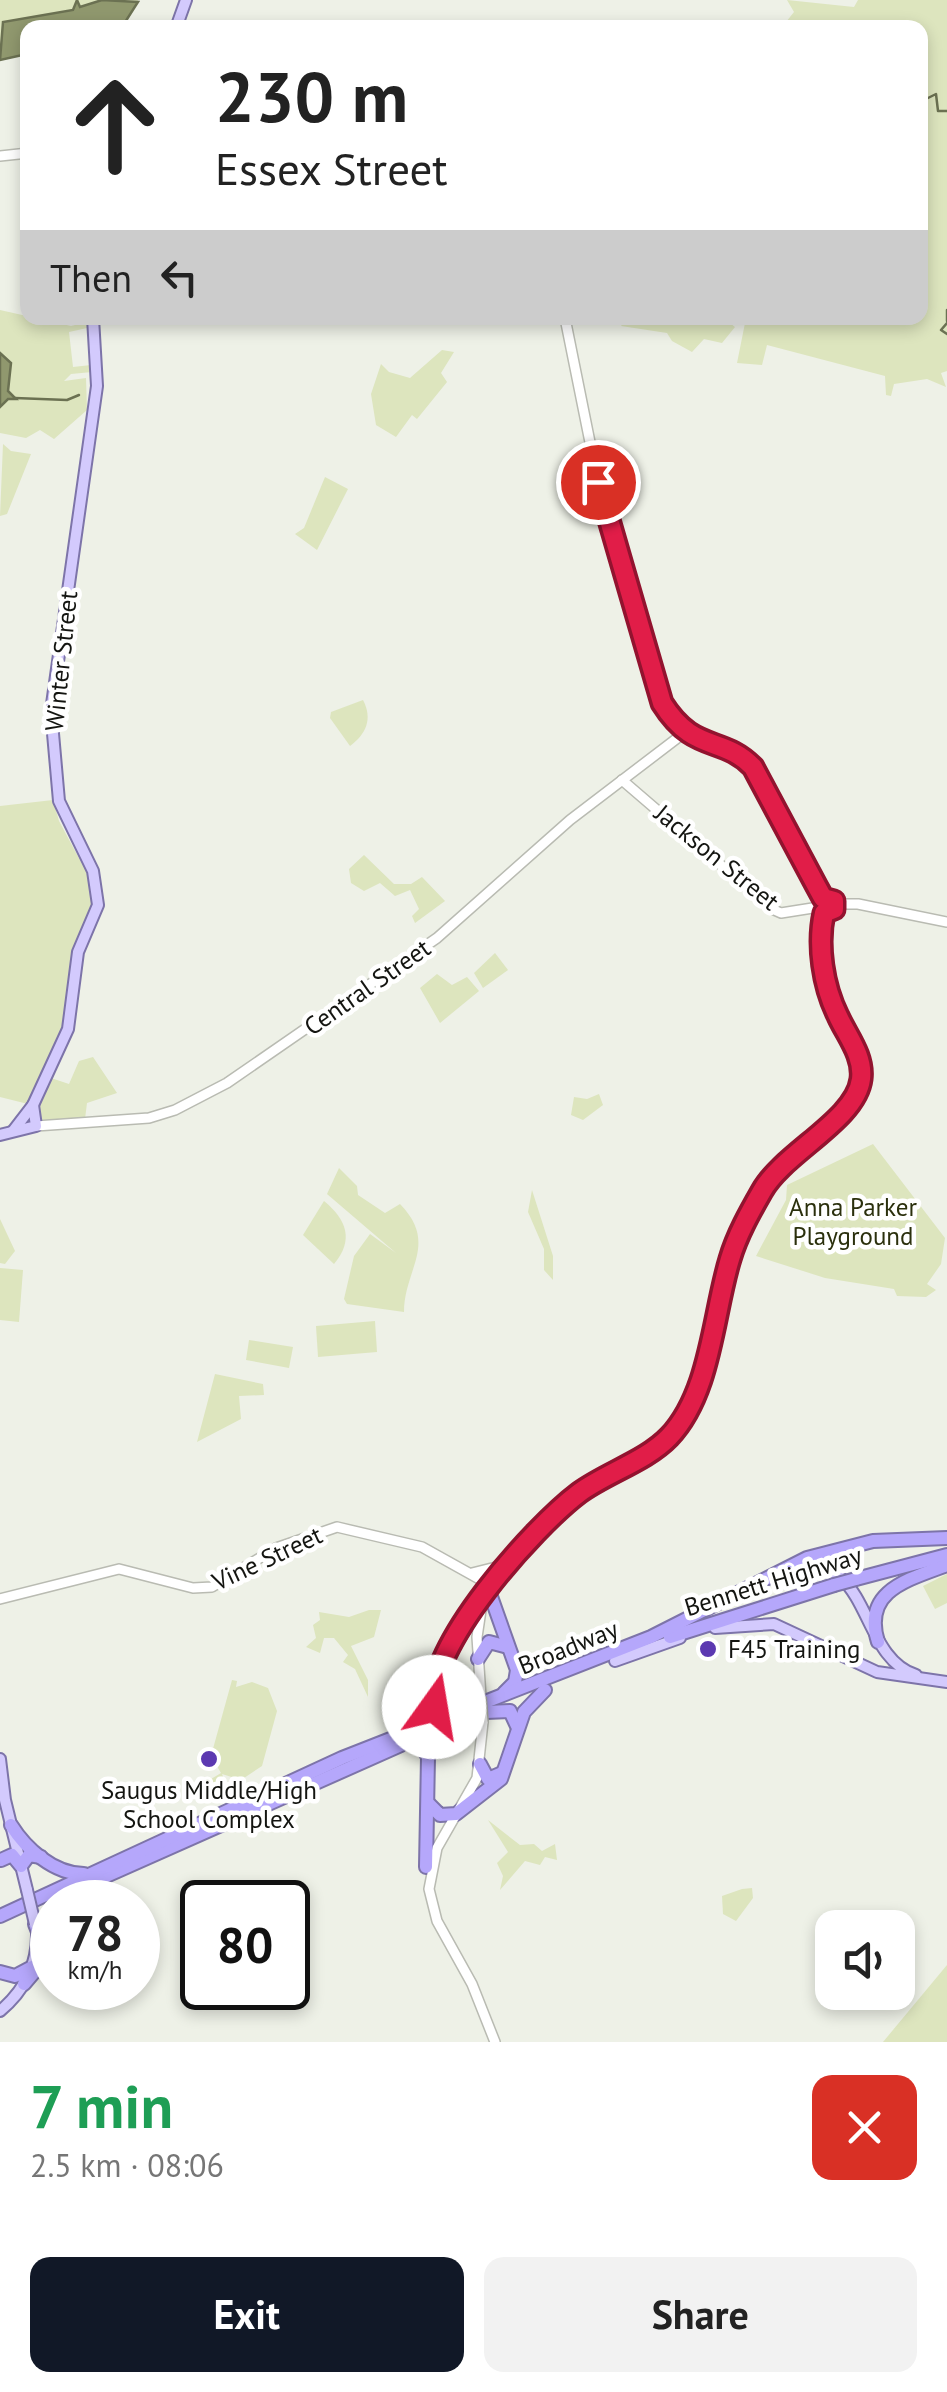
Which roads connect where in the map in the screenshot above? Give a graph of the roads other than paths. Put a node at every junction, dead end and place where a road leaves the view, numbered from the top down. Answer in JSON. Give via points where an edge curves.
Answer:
{"nodes":[{"id":1,"x":93,"y":325,"type":"edge"},
{"id":2,"x":566,"y":325,"type":"edge"},
{"id":3,"x":684,"y":733,"type":"junction"},
{"id":4,"x":622,"y":780,"type":"junction"},
{"id":5,"x":822,"y":906,"type":"junction"},
{"id":6,"x":947,"y":922,"type":"edge"},
{"id":7,"x":33,"y":1105,"type":"junction"},
{"id":8,"x":36,"y":1126,"type":"junction"},
{"id":9,"x":13,"y":1131,"type":"junction"},
{"id":10,"x":0,"y":1135,"type":"edge"},
{"id":11,"x":947,"y":1538,"type":"edge"},
{"id":12,"x":947,"y":1554,"type":"edge"},
{"id":13,"x":509,"y":1564,"type":"junction"},
{"id":14,"x":947,"y":1565,"type":"edge"},
{"id":15,"x":472,"y":1574,"type":"junction"},
{"id":16,"x":491,"y":1589,"type":"junction"},
{"id":17,"x":0,"y":1599,"type":"edge"},
{"id":18,"x":681,"y":1623,"type":"junction"},
{"id":19,"x":878,"y":1642,"type":"junction"},
{"id":20,"x":450,"y":1649,"type":"junction"},
{"id":21,"x":512,"y":1655,"type":"junction"},
{"id":22,"x":478,"y":1659,"type":"junction"},
{"id":23,"x":615,"y":1661,"type":"junction"},
{"id":24,"x":861,"y":1665,"type":"junction"},
{"id":25,"x":557,"y":1677,"type":"junction"},
{"id":26,"x":947,"y":1680,"type":"edge"},
{"id":27,"x":545,"y":1690,"type":"junction"},
{"id":28,"x":432,"y":1698,"type":"junction"},
{"id":29,"x":484,"y":1709,"type":"junction"},
{"id":30,"x":463,"y":1712,"type":"junction"},
{"id":31,"x":444,"y":1728,"type":"junction"},
{"id":32,"x":409,"y":1737,"type":"junction"},
{"id":33,"x":428,"y":1756,"type":"junction"},
{"id":34,"x":0,"y":1759,"type":"edge"},
{"id":35,"x":480,"y":1764,"type":"junction"},
{"id":36,"x":428,"y":1803,"type":"junction"},
{"id":37,"x":463,"y":1809,"type":"junction"},
{"id":38,"x":10,"y":1825,"type":"junction"},
{"id":39,"x":41,"y":1857,"type":"junction"},
{"id":40,"x":0,"y":1862,"type":"edge"},
{"id":41,"x":22,"y":1866,"type":"junction"},
{"id":42,"x":426,"y":1867,"type":"junction"},
{"id":43,"x":57,"y":1868,"type":"junction"},
{"id":44,"x":94,"y":1877,"type":"junction"},
{"id":45,"x":60,"y":1880,"type":"edge"},
{"id":46,"x":88,"y":1880,"type":"edge"},
{"id":47,"x":91,"y":1880,"type":"edge"},
{"id":48,"x":30,"y":1903,"type":"edge"},
{"id":49,"x":30,"y":1907,"type":"edge"},
{"id":50,"x":2,"y":1919,"type":"edge"},
{"id":51,"x":30,"y":1967,"type":"edge"},
{"id":52,"x":30,"y":1971,"type":"edge"},
{"id":53,"x":0,"y":1972,"type":"edge"},
{"id":54,"x":30,"y":1976,"type":"edge"},
{"id":55,"x":24,"y":1984,"type":"junction"},
{"id":56,"x":474,"y":1992,"type":"junction"},
{"id":57,"x":0,"y":2010,"type":"edge"},
{"id":58,"x":495,"y":2042,"type":"edge"}],
"edges":[{"from":1,"to":7,"type":"main road","name":"Winter Street","via":[[97,386],[52,725],[60,804],[93,871],[98,904],[78,952],[68,1028]]},
{"from":2,"to":3,"type":"main road","via":[[592,458],[652,675]]},
{"from":3,"to":4,"type":"main road","name":"Central Street"},
{"from":3,"to":5,"type":"main road","via":[[753,767]]},
{"from":4,"to":5,"type":"main road","name":"Jackson Street","via":[[772,909]]},
{"from":4,"to":8,"type":"main road","name":"Central Street","via":[[437,938],[227,1082],[148,1118]]},
{"from":5,"to":6,"type":"main road","via":[[832,898],[835,904]]},
{"from":5,"to":13,"type":"main road","via":[[826,980],[860,1062],[857,1094],[764,1188],[732,1254],[697,1384],[672,1434],[574,1498]]},
{"from":7,"to":8,"type":"main road"},
{"from":7,"to":9,"type":"main road","name":"Winter Street"},
{"from":8,"to":9,"type":"main road","name":"Central Street"},
{"from":9,"to":10,"type":"main road","name":"Central Street"},
{"from":11,"to":18,"type":"highway","name":"Bennett Highway","via":[[874,1541],[820,1553]]},
{"from":12,"to":23,"type":"highway","name":"Bennett Highway","bridge":true,"via":[[700,1625]]},
{"from":13,"to":15,"type":"main road"},
{"from":13,"to":16,"type":"main road"},
{"from":14,"to":19,"type":"highway","via":[[881,1598],[872,1618]]},
{"from":15,"to":16,"type":"main road","name":"Vine Street"},
{"from":15,"to":17,"type":"main road","name":"Vine Street","via":[[414,1545],[337,1527],[276,1548],[212,1587],[119,1569]]},
{"from":16,"to":20,"type":"highway"},
{"from":16,"to":21,"type":"highway"},
{"from":16,"to":22,"type":"main road","via":[[479,1620]]},
{"from":18,"to":19,"type":"main road","name":"Broadway","via":[[792,1570],[816,1567],[851,1586]]},
{"from":18,"to":25,"type":"highway","name":"Broadway"},
{"from":19,"to":24,"type":"main road","via":[[880,1661]]},
{"from":19,"to":26,"type":"main road","name":"Broadway","via":[[902,1670]]},
{"from":20,"to":22,"type":"highway","via":[[467,1644]]},
{"from":20,"to":28,"type":"highway"},
{"from":21,"to":22,"type":"highway","via":[[491,1641]]},
{"from":21,"to":25,"type":"highway","via":[[533,1678]]},
{"from":21,"to":29,"type":"highway","via":[[514,1684]]},
{"from":22,"to":29,"type":"main road"},
{"from":23,"to":24,"type":"main road","name":"Broadway","via":[[710,1629],[760,1623],[786,1628]]},
{"from":23,"to":27,"type":"highway","name":"Broadway"},
{"from":24,"to":26,"type":"main road","name":"Broadway","via":[[899,1678]]},
{"from":25,"to":29,"type":"highway","name":"Broadway"},
{"from":27,"to":29,"type":"highway","name":"Broadway"},
{"from":27,"to":37,"type":"highway","via":[[524,1712],[505,1774]]},
{"from":28,"to":30,"type":"highway","via":[[439,1713]]},
{"from":28,"to":32,"type":"highway","via":[[428,1716]]},
{"from":29,"to":30,"type":"highway","name":"Broadway"},
{"from":29,"to":31,"type":"highway","name":"Broadway"},
{"from":29,"to":35,"type":"main road"},
{"from":29,"to":35,"type":"highway","via":[[510,1711],[518,1725],[498,1778],[486,1778]]},
{"from":30,"to":32,"type":"highway","name":"Broadway"},
{"from":31,"to":32,"type":"highway","name":"Broadway"},
{"from":31,"to":33,"type":"highway"},
{"from":32,"to":33,"type":"highway"},
{"from":32,"to":44,"type":"highway","name":"Broadway","via":[[328,1764]]},
{"from":33,"to":36,"type":"highway"},
{"from":34,"to":38,"type":"main road"},
{"from":35,"to":37,"type":"main road"},
{"from":36,"to":37,"type":"highway","via":[[444,1816]]},
{"from":36,"to":42,"type":"highway"},
{"from":37,"to":42,"type":"main road","via":[[440,1834]]},
{"from":37,"to":56,"type":"main road","via":[[437,1848],[429,1889],[437,1921]]},
{"from":38,"to":39,"type":"highway"},
{"from":38,"to":40,"type":"highway"},
{"from":38,"to":41,"type":"main road"},
{"from":39,"to":41,"type":"highway","via":[[29,1855]]},
{"from":39,"to":43,"type":"highway"},
{"from":40,"to":41,"type":"highway","via":[[12,1855]]},
{"from":41,"to":48,"type":"main road","bridge":true},
{"from":42,"to":56,"type":"main road","via":[[432,1924]]},
{"from":43,"to":44,"type":"highway"},
{"from":43,"to":45,"type":"highway"},
{"from":44,"to":46,"type":"highway","name":"Broadway"},
{"from":44,"to":47,"type":"highway"},
{"from":49,"to":50,"type":"highway","name":"Broadway"},
{"from":51,"to":53,"type":"highway","via":[[18,1975]]},
{"from":52,"to":55,"type":"main road"},
{"from":54,"to":55,"type":"highway"},
{"from":55,"to":57,"type":"main road"},
{"from":56,"to":58,"type":"main road"}]}
